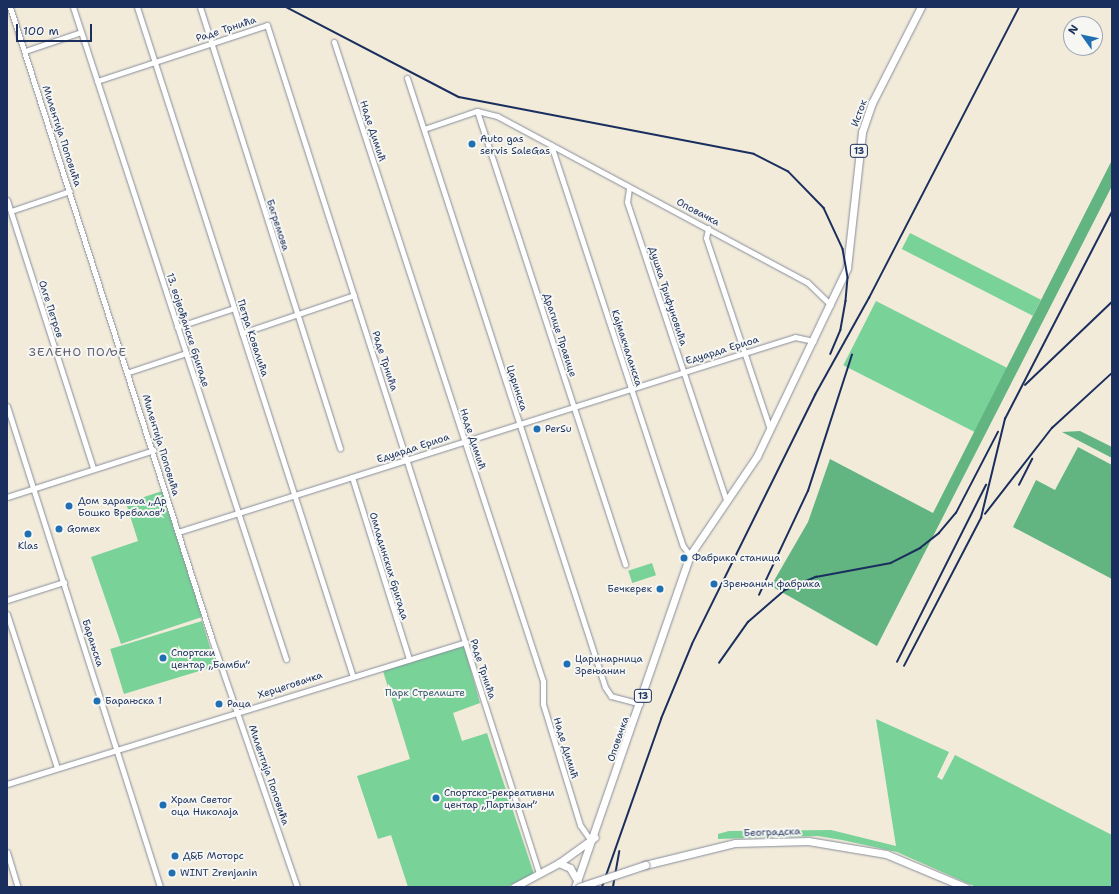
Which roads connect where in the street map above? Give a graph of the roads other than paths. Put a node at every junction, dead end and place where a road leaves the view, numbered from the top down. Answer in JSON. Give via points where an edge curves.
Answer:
{"nodes":[{"id":1,"x":73,"y":7,"type":"edge"},
{"id":2,"x":137,"y":7,"type":"edge"},
{"id":3,"x":200,"y":7,"type":"edge"},
{"id":4,"x":921,"y":7,"type":"edge"},
{"id":5,"x":9,"y":8,"type":"edge"},
{"id":6,"x":81,"y":32,"type":"junction"},
{"id":7,"x":334,"y":42,"type":"dead end"},
{"id":8,"x":211,"y":43,"type":"junction"},
{"id":9,"x":24,"y":51,"type":"junction"},
{"id":10,"x":155,"y":62,"type":"junction"},
{"id":11,"x":407,"y":78,"type":"dead end"},
{"id":12,"x":97,"y":81,"type":"junction"},
{"id":13,"x":478,"y":111,"type":"junction"},
{"id":14,"x":424,"y":129,"type":"junction"},
{"id":15,"x":551,"y":145,"type":"junction"},
{"id":16,"x":629,"y":188,"type":"junction"},
{"id":17,"x":70,"y":191,"type":"junction"},
{"id":18,"x":7,"y":200,"type":"edge"},
{"id":19,"x":11,"y":211,"type":"junction"},
{"id":20,"x":708,"y":228,"type":"junction"},
{"id":21,"x":354,"y":295,"type":"junction"},
{"id":22,"x":831,"y":305,"type":"junction"},
{"id":23,"x":234,"y":308,"type":"junction"},
{"id":24,"x":297,"y":314,"type":"junction"},
{"id":25,"x":177,"y":327,"type":"junction"},
{"id":26,"x":242,"y":333,"type":"junction"},
{"id":27,"x":814,"y":341,"type":"junction"},
{"id":28,"x":745,"y":352,"type":"junction"},
{"id":29,"x":186,"y":353,"type":"junction"},
{"id":30,"x":129,"y":372,"type":"junction"},
{"id":31,"x":683,"y":372,"type":"junction"},
{"id":32,"x":631,"y":389,"type":"junction"},
{"id":33,"x":7,"y":406,"type":"edge"},
{"id":34,"x":574,"y":407,"type":"junction"},
{"id":35,"x":520,"y":424,"type":"junction"},
{"id":36,"x":770,"y":430,"type":"junction"},
{"id":37,"x":465,"y":442,"type":"junction"},
{"id":38,"x":340,"y":448,"type":"dead end"},
{"id":39,"x":154,"y":450,"type":"junction"},
{"id":40,"x":407,"y":460,"type":"junction"},
{"id":41,"x":93,"y":468,"type":"junction"},
{"id":42,"x":352,"y":477,"type":"junction"},
{"id":43,"x":34,"y":488,"type":"junction"},
{"id":44,"x":294,"y":496,"type":"junction"},
{"id":45,"x":7,"y":497,"type":"edge"},
{"id":46,"x":726,"y":500,"type":"junction"},
{"id":47,"x":238,"y":514,"type":"junction"},
{"id":48,"x":178,"y":532,"type":"junction"},
{"id":49,"x":690,"y":555,"type":"junction"},
{"id":50,"x":625,"y":564,"type":"dead end"},
{"id":51,"x":64,"y":582,"type":"junction"},
{"id":52,"x":7,"y":600,"type":"edge"},
{"id":53,"x":7,"y":614,"type":"edge"},
{"id":54,"x":465,"y":642,"type":"junction"},
{"id":55,"x":286,"y":659,"type":"dead end"},
{"id":56,"x":409,"y":659,"type":"junction"},
{"id":57,"x":352,"y":674,"type":"junction"},
{"id":58,"x":640,"y":704,"type":"junction"},
{"id":59,"x":237,"y":711,"type":"junction"},
{"id":60,"x":117,"y":749,"type":"junction"},
{"id":61,"x":57,"y":768,"type":"junction"},
{"id":62,"x":7,"y":784,"type":"edge"},
{"id":63,"x":593,"y":839,"type":"junction"},
{"id":64,"x":7,"y":852,"type":"edge"},
{"id":65,"x":559,"y":863,"type":"junction"},
{"id":66,"x":539,"y":873,"type":"junction"},
{"id":67,"x":577,"y":885,"type":"edge"},
{"id":68,"x":18,"y":887,"type":"edge"},
{"id":69,"x":160,"y":887,"type":"edge"},
{"id":70,"x":298,"y":887,"type":"edge"},
{"id":71,"x":514,"y":887,"type":"edge"},
{"id":72,"x":965,"y":887,"type":"edge"}],
"edges":[{"from":1,"to":6,"type":"street","name":"13. војвођанске бригаде"},
{"from":2,"to":10,"type":"street","name":"Петра Ковалића"},
{"from":3,"to":8,"type":"street","name":"Багремова"},
{"from":4,"to":22,"type":"main road","name":"Исток","number":"13","via":[[865,122],[851,251]]},
{"from":5,"to":9,"type":"street","name":"Милентија Поповића"},
{"from":6,"to":9,"type":"street"},
{"from":6,"to":12,"type":"street","name":"13. војвођанске бригаде"},
{"from":7,"to":37,"type":"street","name":"Наде Димић"},
{"from":8,"to":10,"type":"street","name":"Раде Трнића"},
{"from":8,"to":21,"type":"street","name":"Раде Трнића","via":[[267,24]]},
{"from":8,"to":24,"type":"street","name":"Багремова"},
{"from":9,"to":17,"type":"street","name":"Милентија Поповића"},
{"from":10,"to":12,"type":"street","name":"Раде Трнића"},
{"from":10,"to":23,"type":"street","name":"Петра Ковалића"},
{"from":11,"to":14,"type":"street","name":"Царинска"},
{"from":12,"to":25,"type":"street","name":"13. војвођанске бригаде"},
{"from":13,"to":14,"type":"street"},
{"from":13,"to":15,"type":"street","name":"Оповачка","via":[[498,116]]},
{"from":13,"to":34,"type":"street","name":"Драгице Правице"},
{"from":14,"to":35,"type":"street","name":"Царинска"},
{"from":15,"to":16,"type":"street","name":"Оповачка"},
{"from":15,"to":32,"type":"street","name":"Кајмакчаланска"},
{"from":16,"to":20,"type":"street","name":"Оповачка"},
{"from":16,"to":31,"type":"street","name":"Душка Трифуновића","via":[[627,202]]},
{"from":17,"to":19,"type":"street"},
{"from":17,"to":30,"type":"street","name":"Милентија Поповића"},
{"from":18,"to":19,"type":"street","name":"Олге Петров"},
{"from":19,"to":41,"type":"street","name":"Олге Петров"},
{"from":20,"to":22,"type":"street","name":"Оповачка","via":[[807,282]]},
{"from":20,"to":28,"type":"street","via":[[706,238]]},
{"from":21,"to":24,"type":"street"},
{"from":21,"to":40,"type":"street","name":"Раде Трнића"},
{"from":22,"to":27,"type":"main road","number":"13"},
{"from":23,"to":25,"type":"street"},
{"from":23,"to":26,"type":"street","name":"Петра Ковалића"},
{"from":24,"to":26,"type":"street"},
{"from":24,"to":38,"type":"street","name":"Багремова"},
{"from":25,"to":29,"type":"street","name":"13. војвођанске бригаде"},
{"from":26,"to":44,"type":"street","name":"Петра Ковалића"},
{"from":27,"to":28,"type":"street","name":"Едуарда Ериоа","via":[[795,337]]},
{"from":27,"to":36,"type":"main road","number":"13"},
{"from":28,"to":31,"type":"street","name":"Едуарда Ериоа"},
{"from":28,"to":36,"type":"street"},
{"from":29,"to":30,"type":"street"},
{"from":29,"to":47,"type":"street","name":"13. војвођанске бригаде"},
{"from":30,"to":39,"type":"street","name":"Милентија Поповића"},
{"from":31,"to":32,"type":"street","name":"Едуарда Ериоа"},
{"from":31,"to":46,"type":"street","name":"Душка Трифуновића"},
{"from":32,"to":34,"type":"street","name":"Едуарда Ериоа"},
{"from":32,"to":49,"type":"street","name":"Кајмакчаланска","via":[[683,546]]},
{"from":33,"to":43,"type":"street","name":"Барањска"},
{"from":34,"to":35,"type":"street","name":"Едуарда Ериоа"},
{"from":34,"to":50,"type":"street","name":"Драгице Правице"},
{"from":35,"to":37,"type":"street","name":"Едуарда Ериоа"},
{"from":35,"to":58,"type":"street","name":"Царинска","via":[[605,687],[611,696]]},
{"from":36,"to":46,"type":"main road","number":"13"},
{"from":37,"to":40,"type":"street","name":"Едуарда Ериоа"},
{"from":37,"to":63,"type":"street","name":"Наде Димић","via":[[543,681],[543,704],[580,826]]},
{"from":39,"to":41,"type":"street"},
{"from":39,"to":48,"type":"street","name":"Милентија Поповића"},
{"from":40,"to":42,"type":"street","name":"Едуарда Ериоа"},
{"from":40,"to":54,"type":"street","name":"Раде Трнића"},
{"from":41,"to":43,"type":"street"},
{"from":42,"to":44,"type":"street","name":"Едуарда Ериоа"},
{"from":42,"to":56,"type":"street","name":"Омладинских бригада"},
{"from":43,"to":45,"type":"street"},
{"from":43,"to":51,"type":"street","name":"Барањска"},
{"from":44,"to":47,"type":"street","name":"Едуарда Ериоа"},
{"from":44,"to":57,"type":"street","name":"Петра Ковалића"},
{"from":46,"to":49,"type":"main road","number":"13"},
{"from":47,"to":48,"type":"street","name":"Едуарда Ериоа"},
{"from":47,"to":55,"type":"street","name":"13. војвођанске бригаде"},
{"from":48,"to":59,"type":"street","name":"Милентија Поповића"},
{"from":49,"to":58,"type":"main road","name":"Оповачка","number":"13"},
{"from":51,"to":52,"type":"street"},
{"from":51,"to":60,"type":"street","name":"Барањска"},
{"from":53,"to":61,"type":"street"},
{"from":54,"to":56,"type":"street","name":"Херцеговачка"},
{"from":54,"to":66,"type":"street","name":"Раде Трнића"},
{"from":56,"to":57,"type":"street","name":"Херцеговачка"},
{"from":57,"to":59,"type":"street","name":"Херцеговачка"},
{"from":58,"to":63,"type":"main road","name":"Оповачка","number":"13"},
{"from":59,"to":60,"type":"street","name":"Херцеговачка"},
{"from":59,"to":70,"type":"street","name":"Милентија Поповића"},
{"from":60,"to":61,"type":"street","name":"Херцеговачка"},
{"from":60,"to":69,"type":"street","name":"Барањска"},
{"from":61,"to":62,"type":"street","name":"Херцеговачка"},
{"from":63,"to":65,"type":"main road"},
{"from":63,"to":67,"type":"main road","number":"13"},
{"from":64,"to":68,"type":"street"},
{"from":65,"to":66,"type":"main road"},
{"from":65,"to":67,"type":"main road","via":[[570,868]]},
{"from":66,"to":71,"type":"main road"},
{"from":67,"to":72,"type":"main road","name":"Београдска","bridge":true,"via":[[728,844],[808,841],[886,854]]}]}
